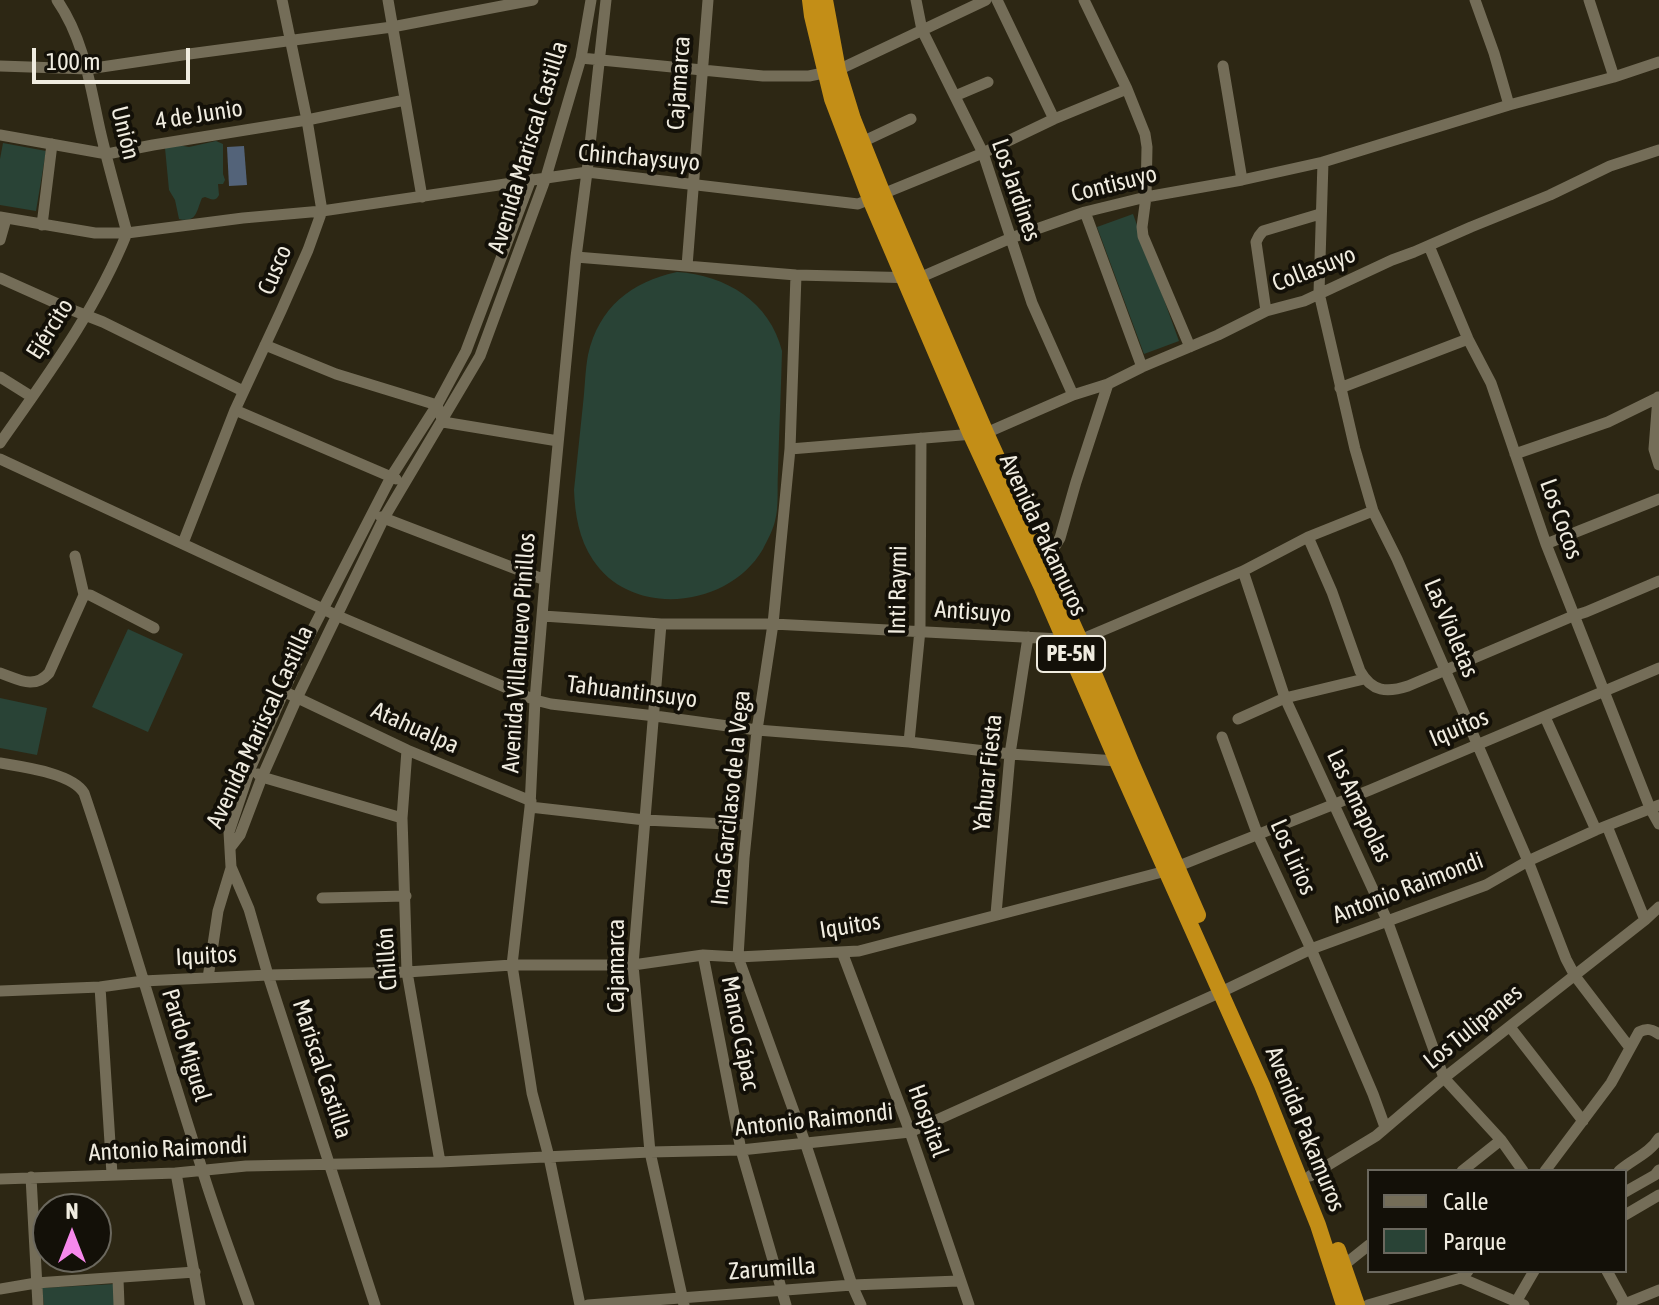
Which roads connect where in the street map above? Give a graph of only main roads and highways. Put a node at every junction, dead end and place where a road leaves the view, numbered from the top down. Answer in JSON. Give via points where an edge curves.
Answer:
{"nodes":[{"id":1,"x":810,"y":0,"type":"edge"},
{"id":2,"x":825,"y":0,"type":"edge"},
{"id":3,"x":832,"y":72,"type":"junction"},
{"id":4,"x":876,"y":197,"type":"junction"},
{"id":5,"x":978,"y":434,"type":"junction"},
{"id":6,"x":1072,"y":640,"type":"junction"},
{"id":7,"x":1171,"y":869,"type":"junction"},
{"id":8,"x":1226,"y":990,"type":"junction"},
{"id":9,"x":1344,"y":1305,"type":"edge"},
{"id":10,"x":1357,"y":1305,"type":"edge"}],
"edges":[{"from":1,"to":3,"type":"highway","name":"Avenida Pakamuros","number":"PE-5N"},
{"from":2,"to":3,"type":"highway","name":"Avenida Pakamuros","number":"PE-5N"},
{"from":3,"to":4,"type":"highway","name":"Avenida Pakamuros","number":"PE-5N","via":[[862,142]]},
{"from":3,"to":4,"type":"highway","name":"Avenida Pakamuros","number":"PE-5N","via":[[832,99]]},
{"from":4,"to":5,"type":"highway","name":"Avenida Pakamuros","number":"PE-5N"},
{"from":5,"to":6,"type":"highway","name":"Avenida Pakamuros","number":"PE-5N"},
{"from":5,"to":6,"type":"highway","name":"Avenida Pakamuros","number":"PE-5N","via":[[1044,564]]},
{"from":6,"to":7,"type":"highway","name":"Avenida Pakamuros","number":"PE-5N"},
{"from":6,"to":7,"type":"highway","name":"Avenida Pakamuros","number":"PE-5N","via":[[1117,761]]},
{"from":7,"to":8,"type":"highway","name":"Avenida Pakamuros","number":"PE-5N"},
{"from":8,"to":9,"type":"highway","name":"Avenida Pakamuros","number":"PE-5N"},
{"from":8,"to":10,"type":"highway","name":"Avenida Pakamuros","number":"PE-5N","via":[[1310,1176]]}]}
